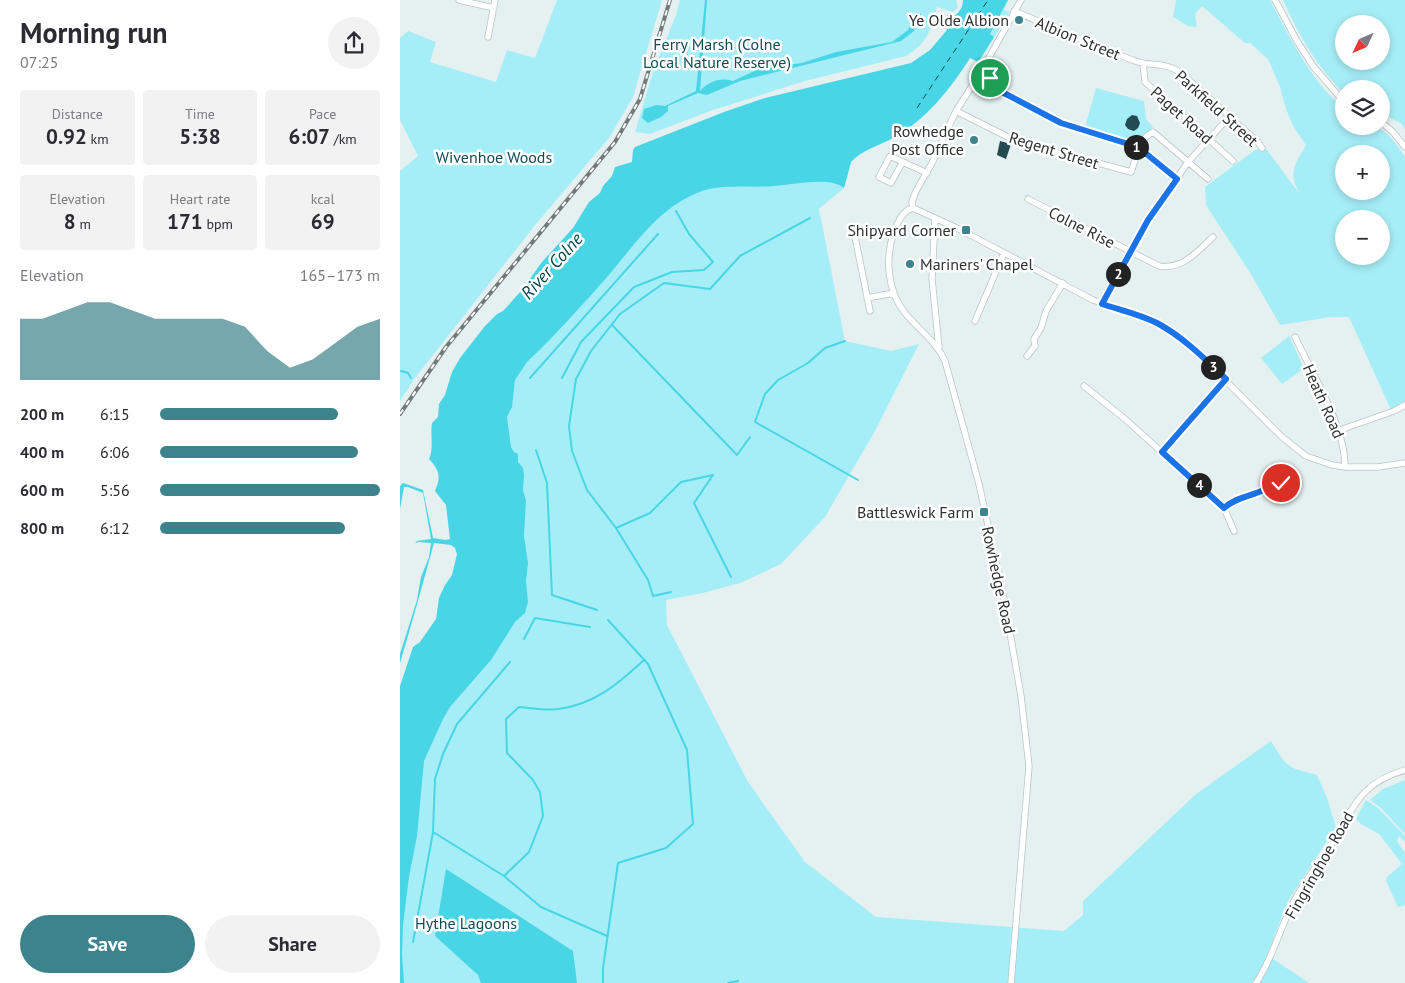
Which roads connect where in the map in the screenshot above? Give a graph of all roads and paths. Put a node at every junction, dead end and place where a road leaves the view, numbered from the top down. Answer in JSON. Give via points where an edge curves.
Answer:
{"nodes":[{"id":1,"x":459,"y":0,"type":"edge"},
{"id":2,"x":495,"y":0,"type":"edge"},
{"id":3,"x":1021,"y":0,"type":"edge"},
{"id":4,"x":1275,"y":0,"type":"edge"},
{"id":5,"x":494,"y":8,"type":"junction"},
{"id":6,"x":1014,"y":11,"type":"junction"},
{"id":7,"x":488,"y":38,"type":"dead end"},
{"id":8,"x":1143,"y":63,"type":"junction"},
{"id":9,"x":981,"y":72,"type":"junction"},
{"id":10,"x":1335,"y":92,"type":"edge"},
{"id":11,"x":956,"y":111,"type":"junction"},
{"id":12,"x":1230,"y":116,"type":"junction"},
{"id":13,"x":1390,"y":129,"type":"edge"},
{"id":14,"x":1209,"y":140,"type":"junction"},
{"id":15,"x":1405,"y":147,"type":"edge"},
{"id":16,"x":1262,"y":148,"type":"dead end"},
{"id":17,"x":1140,"y":149,"type":"junction"},
{"id":18,"x":1188,"y":162,"type":"junction"},
{"id":19,"x":1233,"y":162,"type":"dead end"},
{"id":20,"x":902,"y":163,"type":"junction"},
{"id":21,"x":927,"y":173,"type":"junction"},
{"id":22,"x":1177,"y":179,"type":"junction"},
{"id":23,"x":1208,"y":179,"type":"dead end"},
{"id":24,"x":1028,"y":199,"type":"dead end"},
{"id":25,"x":913,"y":208,"type":"junction"},
{"id":26,"x":935,"y":218,"type":"junction"},
{"id":27,"x":854,"y":232,"type":"dead end"},
{"id":28,"x":1213,"y":237,"type":"dead end"},
{"id":29,"x":1004,"y":252,"type":"junction"},
{"id":30,"x":1130,"y":252,"type":"junction"},
{"id":31,"x":1063,"y":284,"type":"junction"},
{"id":32,"x":894,"y":293,"type":"junction"},
{"id":33,"x":867,"y":298,"type":"junction"},
{"id":34,"x":1102,"y":304,"type":"junction"},
{"id":35,"x":870,"y":311,"type":"dead end"},
{"id":36,"x":974,"y":321,"type":"dead end"},
{"id":37,"x":1295,"y":337,"type":"dead end"},
{"id":38,"x":939,"y":348,"type":"junction"},
{"id":39,"x":1027,"y":356,"type":"dead end"},
{"id":40,"x":1226,"y":379,"type":"junction"},
{"id":41,"x":1084,"y":386,"type":"dead end"},
{"id":42,"x":1405,"y":404,"type":"edge"},
{"id":43,"x":1340,"y":430,"type":"junction"},
{"id":44,"x":1162,"y":452,"type":"junction"},
{"id":45,"x":1405,"y":463,"type":"edge"},
{"id":46,"x":1345,"y":466,"type":"junction"},
{"id":47,"x":1277,"y":480,"type":"dead end"},
{"id":48,"x":1224,"y":508,"type":"junction"},
{"id":49,"x":1234,"y":531,"type":"dead end"},
{"id":50,"x":1405,"y":770,"type":"edge"},
{"id":51,"x":1011,"y":983,"type":"edge"},
{"id":52,"x":1256,"y":983,"type":"edge"}],
"edges":[{"from":1,"to":5,"type":"street"},
{"from":2,"to":5,"type":"street"},
{"from":3,"to":6,"type":"street"},
{"from":4,"to":10,"type":"street","via":[[1313,66]]},
{"from":5,"to":7,"type":"street"},
{"from":6,"to":8,"type":"street","name":"Albion Street"},
{"from":6,"to":9,"type":"street"},
{"from":8,"to":12,"type":"street","name":"Parkfield Street","via":[[1161,64],[1180,72]]},
{"from":8,"to":14,"type":"street","name":"Paget Road","via":[[1145,82]]},
{"from":9,"to":11,"type":"street"},
{"from":9,"to":17,"type":"street","via":[[995,82],[1000,91],[1061,123]]},
{"from":11,"to":17,"type":"street","name":"Regent Street","via":[[1014,140],[1131,172]]},
{"from":11,"to":21,"type":"street"},
{"from":12,"to":14,"type":"street"},
{"from":12,"to":16,"type":"street","name":"Parkfield Street"},
{"from":13,"to":15,"type":"street"},
{"from":14,"to":18,"type":"street"},
{"from":14,"to":19,"type":"street","name":"Paget Road"},
{"from":17,"to":18,"type":"street","via":[[1148,135],[1154,132]]},
{"from":17,"to":22,"type":"street"},
{"from":18,"to":22,"type":"street"},
{"from":18,"to":23,"type":"street"},
{"from":20,"to":20,"type":"street","via":[[891,183],[879,177],[890,156]]},
{"from":20,"to":21,"type":"street"},
{"from":21,"to":25,"type":"street","via":[[913,198]]},
{"from":22,"to":30,"type":"street"},
{"from":24,"to":30,"type":"street","name":"Colne Rise"},
{"from":25,"to":26,"type":"street"},
{"from":25,"to":32,"type":"street","name":"Rowhedge Road","via":[[904,212],[892,238],[889,265]]},
{"from":26,"to":29,"type":"street"},
{"from":26,"to":38,"type":"street","via":[[932,279]]},
{"from":27,"to":33,"type":"street"},
{"from":28,"to":30,"type":"street","name":"Colne Rise","via":[[1187,260],[1170,267],[1153,264]]},
{"from":29,"to":31,"type":"street"},
{"from":29,"to":36,"type":"street"},
{"from":30,"to":34,"type":"street"},
{"from":31,"to":34,"type":"street"},
{"from":31,"to":39,"type":"street","via":[[1046,311],[1034,339],[1035,346]]},
{"from":32,"to":33,"type":"street"},
{"from":32,"to":38,"type":"street","name":"Rowhedge Road","via":[[905,312]]},
{"from":33,"to":35,"type":"street"},
{"from":34,"to":40,"type":"street","via":[[1136,314],[1170,330]]},
{"from":37,"to":43,"type":"street","name":"Heath Road"},
{"from":38,"to":51,"type":"street","name":"Rowhedge Road","via":[[960,410],[1005,604],[1029,766]]},
{"from":40,"to":44,"type":"street"},
{"from":40,"to":46,"type":"street","via":[[1296,449],[1318,461]]},
{"from":41,"to":44,"type":"street"},
{"from":42,"to":43,"type":"street"},
{"from":43,"to":46,"type":"street","name":"Heath Road"},
{"from":44,"to":48,"type":"street"},
{"from":45,"to":46,"type":"street","via":[[1378,467]]},
{"from":47,"to":48,"type":"street","via":[[1268,489]]},
{"from":48,"to":49,"type":"street"},
{"from":50,"to":52,"type":"street","name":"Fingringhoe Road","via":[[1383,777],[1358,797],[1292,905],[1273,953]]}]}
